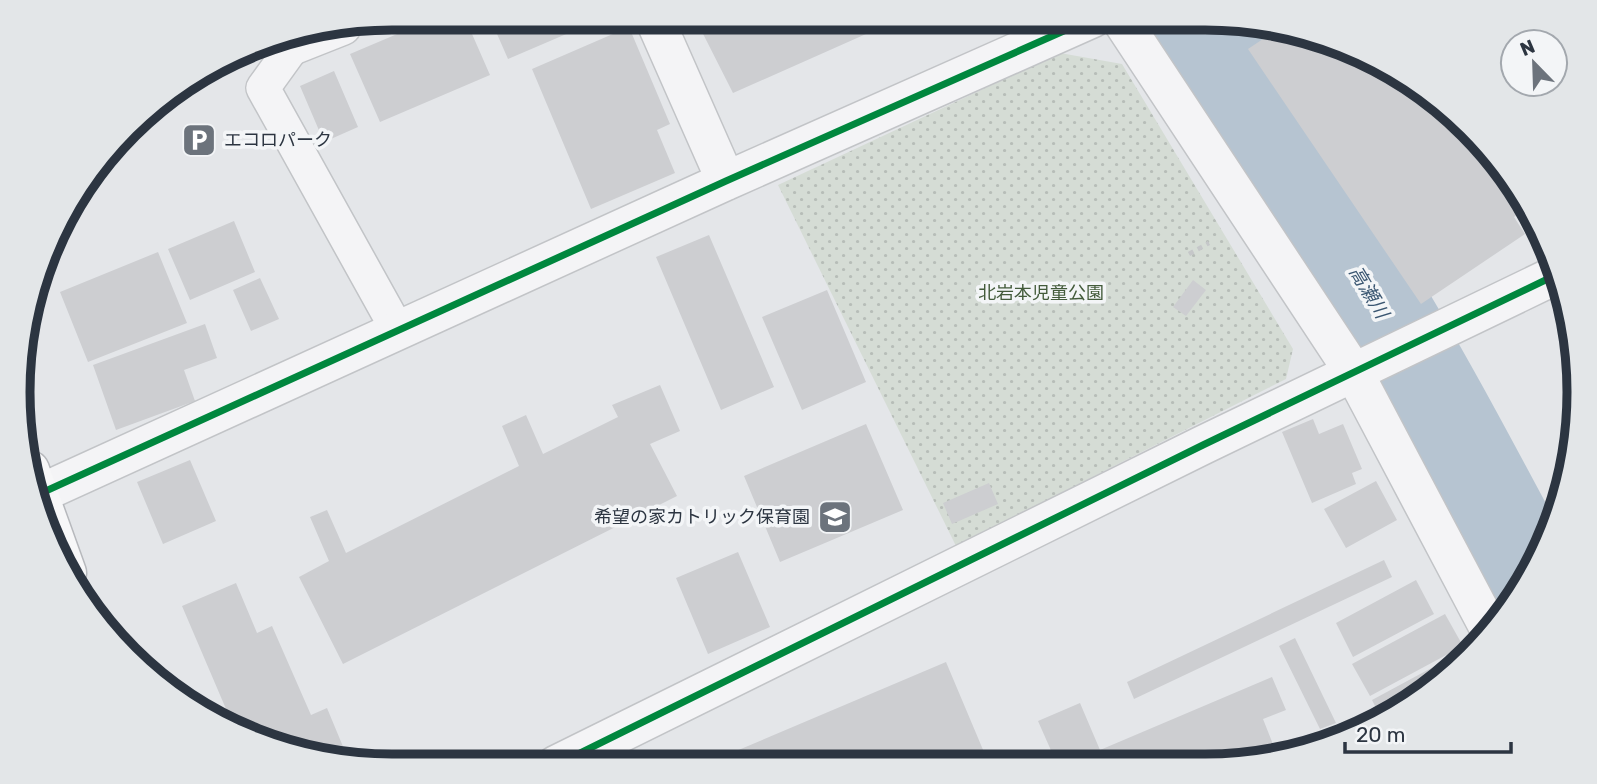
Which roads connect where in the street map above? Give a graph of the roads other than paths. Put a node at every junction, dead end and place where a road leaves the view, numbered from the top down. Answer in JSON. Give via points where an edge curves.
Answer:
{"nodes":[{"id":1,"x":659,"y":30,"type":"edge"},
{"id":2,"x":1066,"y":30,"type":"edge"},
{"id":3,"x":1128,"y":30,"type":"edge"},
{"id":4,"x":283,"y":47,"type":"edge"},
{"id":5,"x":726,"y":181,"type":"junction"},
{"id":6,"x":1549,"y":278,"type":"edge"},
{"id":7,"x":398,"y":331,"type":"junction"},
{"id":8,"x":1364,"y":367,"type":"junction"},
{"id":9,"x":41,"y":483,"type":"edge"},
{"id":10,"x":1486,"y":621,"type":"edge"},
{"id":11,"x":578,"y":754,"type":"edge"}],
"edges":[{"from":1,"to":5,"type":"street"},
{"from":2,"to":5,"type":"street"},
{"from":3,"to":8,"type":"street"},
{"from":4,"to":7,"type":"lane","via":[[263,88]]},
{"from":5,"to":7,"type":"street"},
{"from":6,"to":8,"type":"street"},
{"from":7,"to":9,"type":"street"},
{"from":8,"to":10,"type":"street"},
{"from":8,"to":11,"type":"street"}]}
